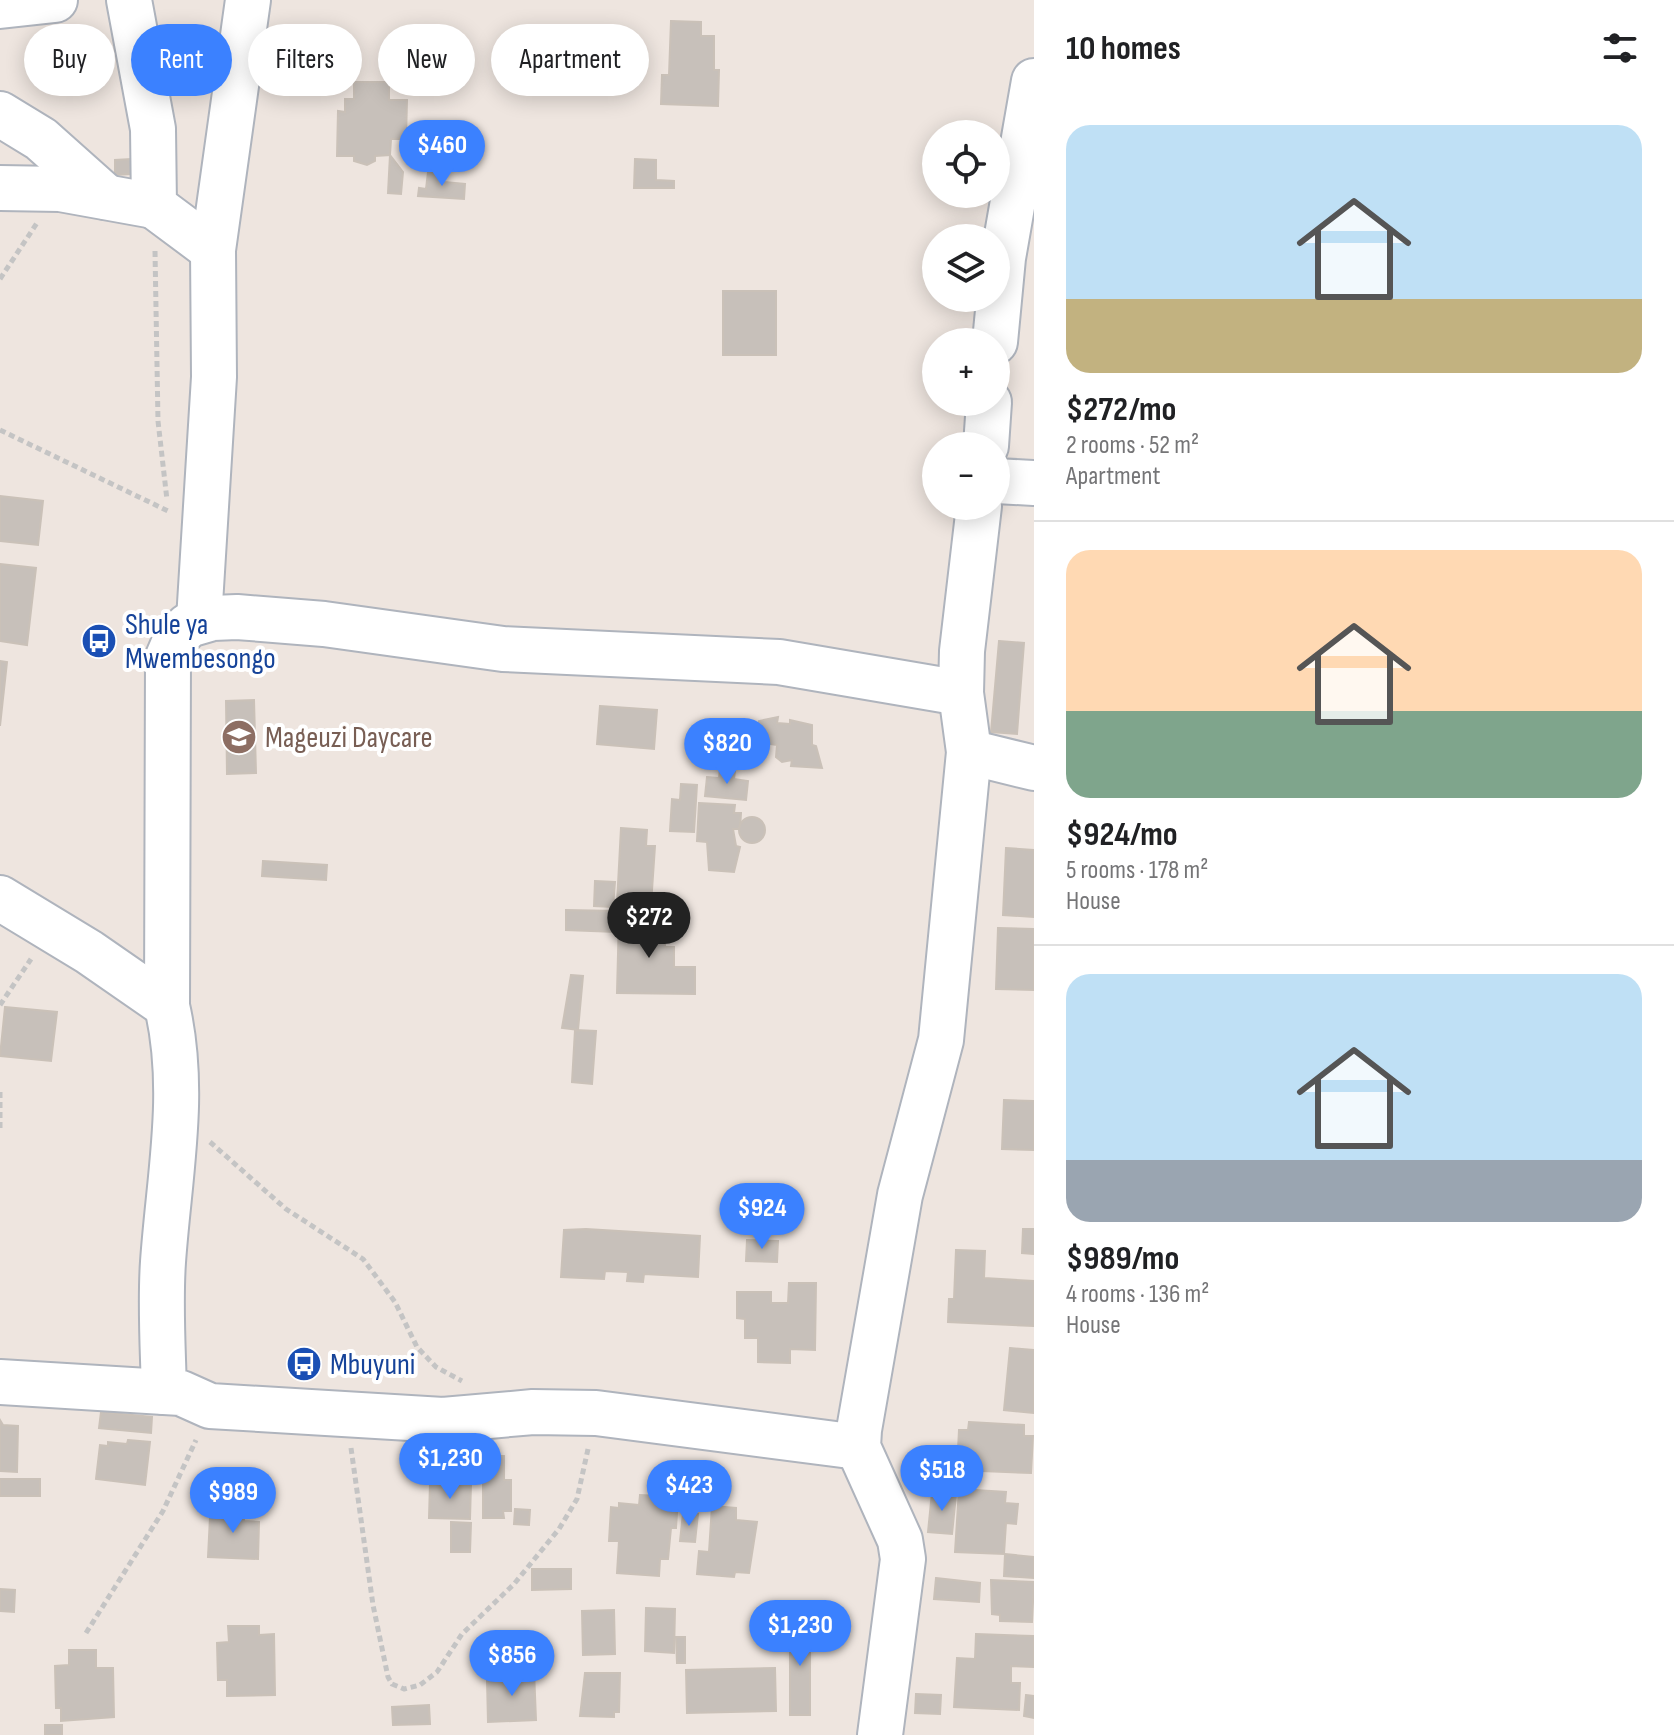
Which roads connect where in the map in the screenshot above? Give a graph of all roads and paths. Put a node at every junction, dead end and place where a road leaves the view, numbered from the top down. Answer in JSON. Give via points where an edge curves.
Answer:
{"nodes":[{"id":1,"x":55,"y":0,"type":"edge"},
{"id":2,"x":124,"y":0,"type":"edge"},
{"id":3,"x":248,"y":0,"type":"edge"},
{"id":4,"x":0,"y":6,"type":"edge"},
{"id":5,"x":1034,"y":81,"type":"edge"},
{"id":6,"x":0,"y":114,"type":"edge"},
{"id":7,"x":1025,"y":172,"type":"edge"},
{"id":8,"x":0,"y":188,"type":"edge"},
{"id":9,"x":60,"y":189,"type":"junction"},
{"id":10,"x":106,"y":197,"type":"junction"},
{"id":11,"x":154,"y":206,"type":"junction"},
{"id":12,"x":213,"y":250,"type":"junction"},
{"id":13,"x":0,"y":279,"type":"edge"},
{"id":14,"x":997,"y":328,"type":"edge"},
{"id":15,"x":0,"y":430,"type":"edge"},
{"id":16,"x":1010,"y":482,"type":"edge"},
{"id":17,"x":1034,"y":483,"type":"edge"},
{"id":18,"x":168,"y":510,"type":"junction"},
{"id":19,"x":977,"y":520,"type":"edge"},
{"id":20,"x":169,"y":525,"type":"dead end"},
{"id":21,"x":199,"y":620,"type":"junction"},
{"id":22,"x":961,"y":693,"type":"junction"},
{"id":23,"x":969,"y":752,"type":"junction"},
{"id":24,"x":1034,"y":768,"type":"edge"},
{"id":25,"x":0,"y":898,"type":"edge"},
{"id":26,"x":49,"y":929,"type":"junction"},
{"id":27,"x":0,"y":1005,"type":"edge"},
{"id":28,"x":167,"y":1006,"type":"junction"},
{"id":29,"x":0,"y":1092,"type":"edge"},
{"id":30,"x":179,"y":1099,"type":"junction"},
{"id":31,"x":0,"y":1128,"type":"edge"},
{"id":32,"x":0,"y":1382,"type":"edge"},
{"id":33,"x":466,"y":1384,"type":"dead end"},
{"id":34,"x":164,"y":1392,"type":"junction"},
{"id":35,"x":210,"y":1406,"type":"junction"},
{"id":36,"x":596,"y":1413,"type":"junction"},
{"id":37,"x":347,"y":1415,"type":"junction"},
{"id":38,"x":858,"y":1447,"type":"junction"},
{"id":39,"x":86,"y":1633,"type":"dead end"},
{"id":40,"x":880,"y":1735,"type":"edge"}],
"edges":[{"from":1,"to":4,"type":"street"},
{"from":2,"to":11,"type":"street","via":[[153,129]]},
{"from":3,"to":12,"type":"street"},
{"from":5,"to":7,"type":"street"},
{"from":6,"to":10,"type":"street","via":[[41,139]]},
{"from":7,"to":14,"type":"street"},
{"from":8,"to":9,"type":"street"},
{"from":9,"to":10,"type":"street"},
{"from":9,"to":13,"type":"path"},
{"from":10,"to":11,"type":"street"},
{"from":11,"to":12,"type":"street"},
{"from":11,"to":18,"type":"path","via":[[158,421]]},
{"from":12,"to":21,"type":"street","via":[[214,377]]},
{"from":15,"to":18,"type":"path"},
{"from":16,"to":17,"type":"street"},
{"from":18,"to":20,"type":"path"},
{"from":19,"to":22,"type":"street"},
{"from":21,"to":22,"type":"street","via":[[324,624],[503,649],[779,662]]},
{"from":21,"to":28,"type":"street","via":[[177,636],[166,678]]},
{"from":22,"to":23,"type":"street"},
{"from":23,"to":24,"type":"street"},
{"from":23,"to":38,"type":"street","via":[[941,1040],[900,1195]]},
{"from":25,"to":26,"type":"street"},
{"from":26,"to":27,"type":"path"},
{"from":26,"to":28,"type":"street"},
{"from":28,"to":30,"type":"street"},
{"from":29,"to":31,"type":"path"},
{"from":30,"to":33,"type":"path","via":[[207,1139],[286,1209],[363,1259],[395,1302],[425,1358]]},
{"from":30,"to":34,"type":"street","via":[[163,1261]]},
{"from":32,"to":34,"type":"street"},
{"from":34,"to":35,"type":"street"},
{"from":35,"to":37,"type":"street"},
{"from":35,"to":39,"type":"path","via":[[163,1511]]},
{"from":36,"to":37,"type":"street","via":[[443,1420]]},
{"from":36,"to":37,"type":"path","via":[[577,1499],[559,1529],[514,1584],[462,1634],[437,1672],[404,1689],[388,1677],[373,1605]]},
{"from":36,"to":38,"type":"street"},
{"from":38,"to":40,"type":"street","via":[[900,1540],[903,1559]]}]}
